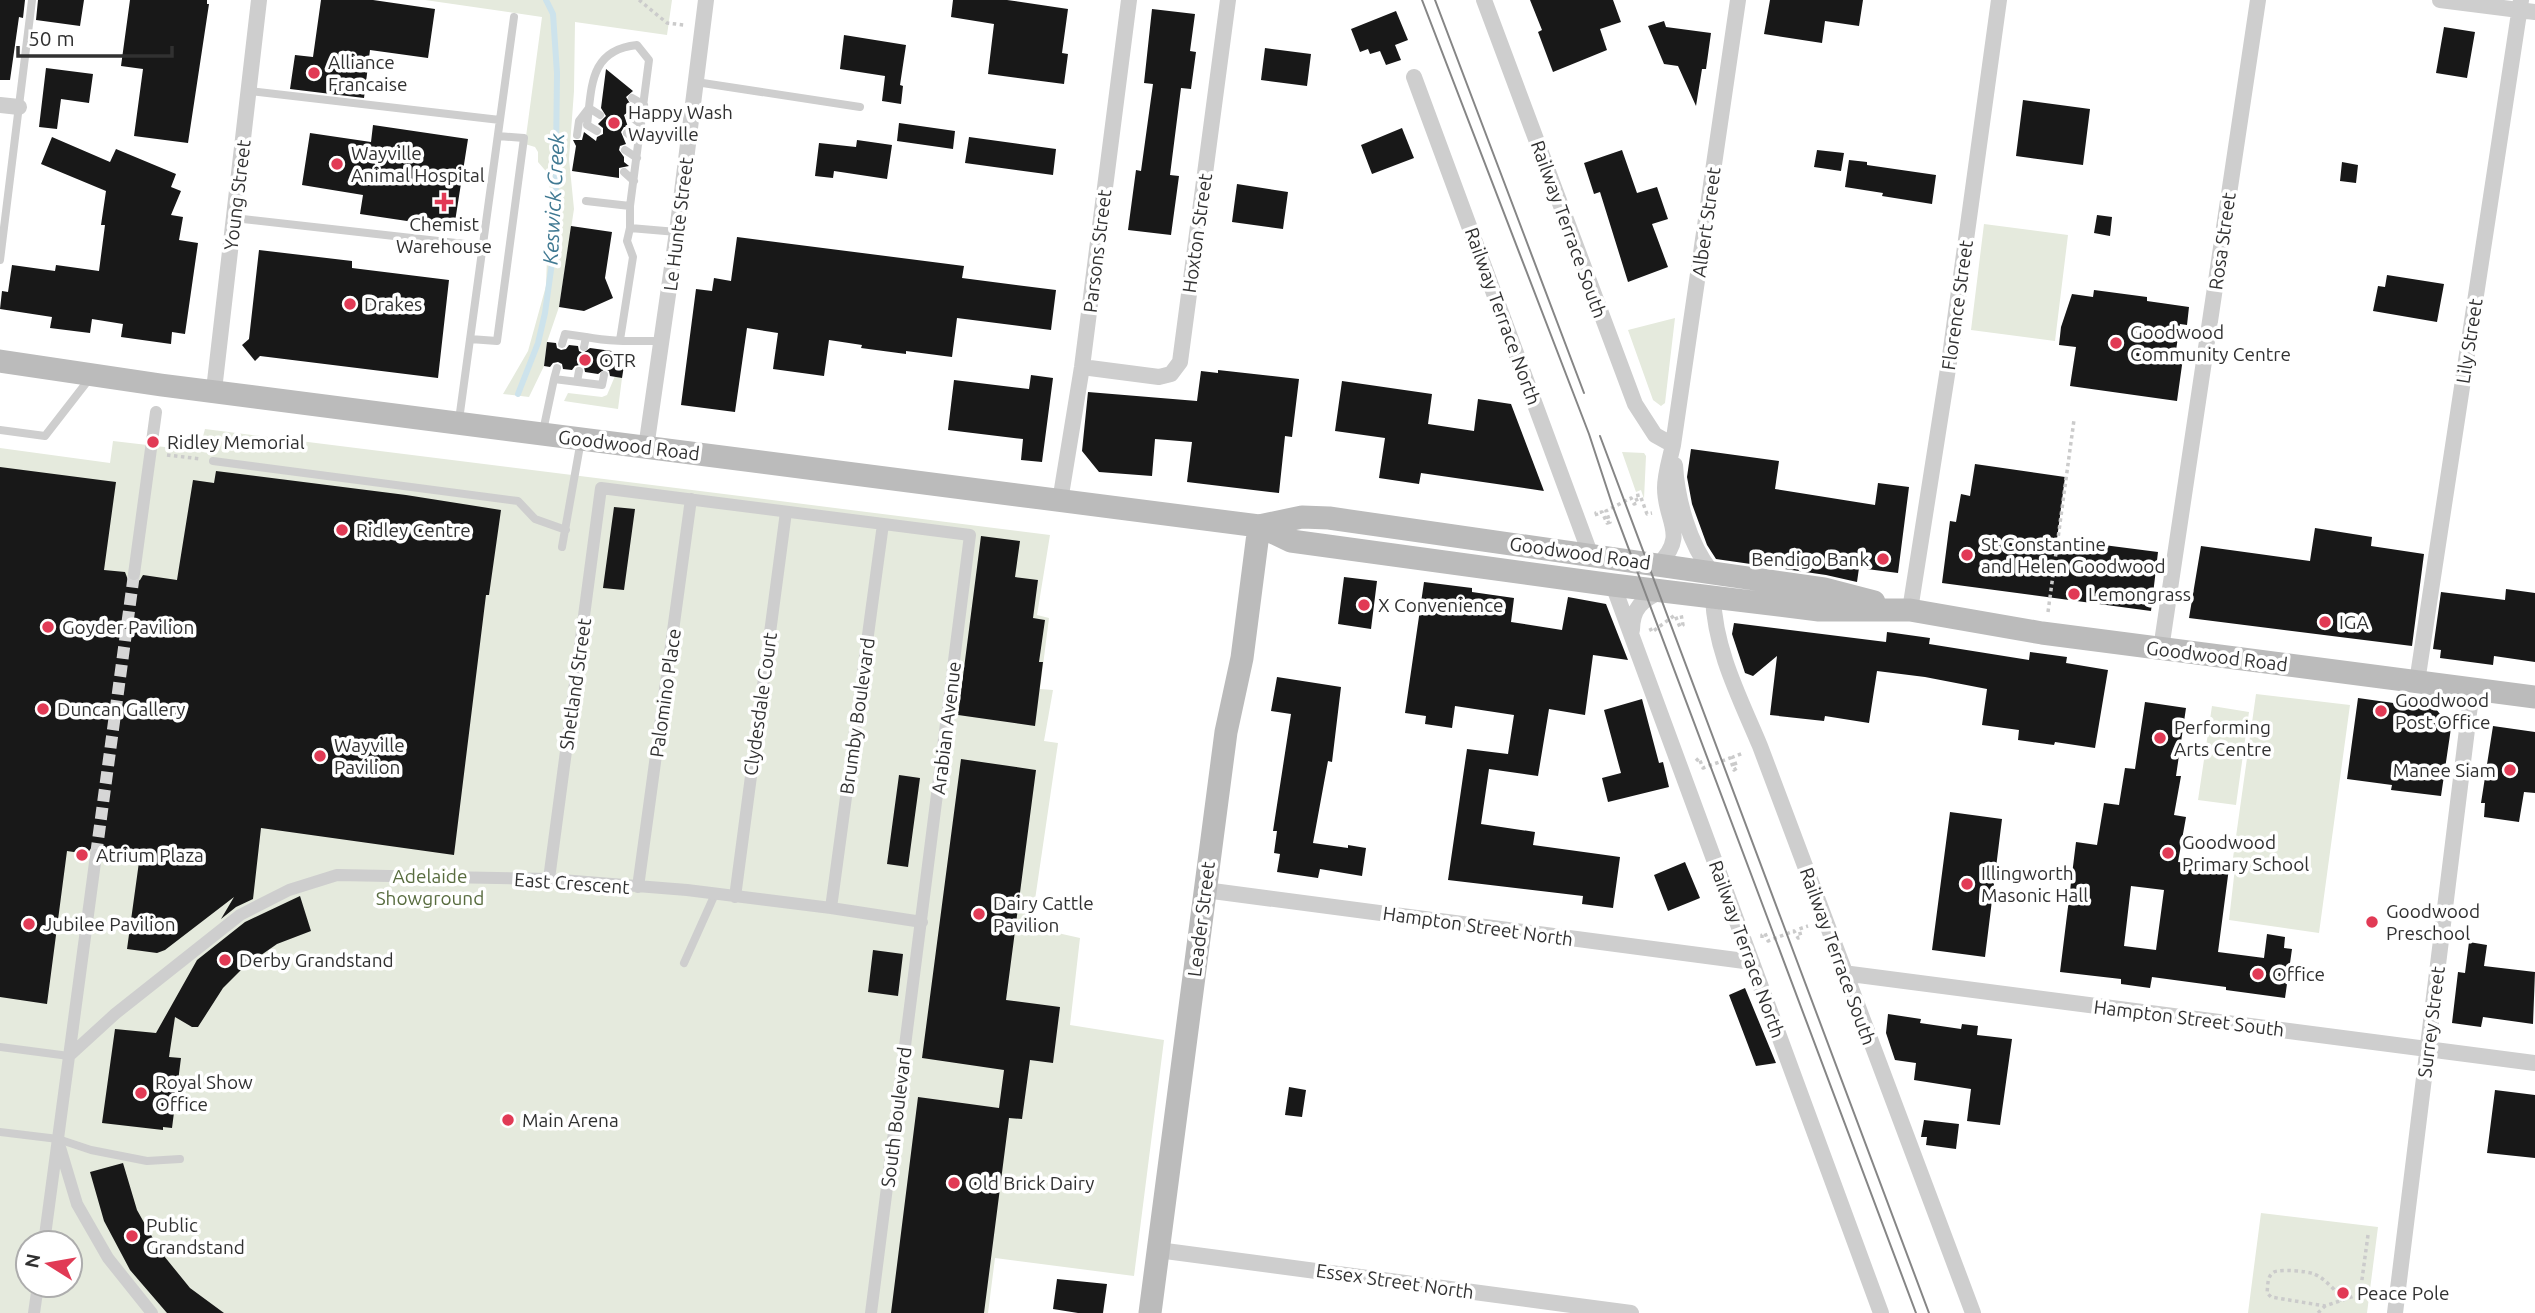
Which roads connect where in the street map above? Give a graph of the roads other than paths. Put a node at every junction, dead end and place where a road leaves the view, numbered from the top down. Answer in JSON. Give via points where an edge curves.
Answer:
{"nodes":[{"id":1,"x":32,"y":0,"type":"edge"},
{"id":2,"x":259,"y":0,"type":"edge"},
{"id":3,"x":706,"y":0,"type":"edge"},
{"id":4,"x":1129,"y":0,"type":"edge"},
{"id":5,"x":1228,"y":0,"type":"edge"},
{"id":6,"x":1484,"y":0,"type":"edge"},
{"id":7,"x":1738,"y":0,"type":"edge"},
{"id":8,"x":1999,"y":0,"type":"edge"},
{"id":9,"x":2258,"y":0,"type":"edge"},
{"id":10,"x":2440,"y":0,"type":"edge"},
{"id":11,"x":2525,"y":8,"type":"edge"},
{"id":12,"x":513,"y":18,"type":"dead end"},
{"id":13,"x":594,"y":73,"type":"junction"},
{"id":14,"x":1415,"y":77,"type":"dead end"},
{"id":15,"x":604,"y":80,"type":"dead end"},
{"id":16,"x":695,"y":82,"type":"junction"},
{"id":17,"x":249,"y":92,"type":"junction"},
{"id":18,"x":591,"y":93,"type":"junction"},
{"id":19,"x":632,"y":98,"type":"dead end"},
{"id":20,"x":602,"y":99,"type":"dead end"},
{"id":21,"x":0,"y":105,"type":"edge"},
{"id":22,"x":644,"y":105,"type":"junction"},
{"id":23,"x":19,"y":107,"type":"junction"},
{"id":24,"x":860,"y":107,"type":"dead end"},
{"id":25,"x":589,"y":108,"type":"junction"},
{"id":26,"x":600,"y":115,"type":"dead end"},
{"id":27,"x":630,"y":116,"type":"dead end"},
{"id":28,"x":500,"y":120,"type":"junction"},
{"id":29,"x":641,"y":124,"type":"junction"},
{"id":30,"x":597,"y":131,"type":"dead end"},
{"id":31,"x":627,"y":134,"type":"dead end"},
{"id":32,"x":576,"y":135,"type":"dead end"},
{"id":33,"x":498,"y":136,"type":"junction"},
{"id":34,"x":639,"y":142,"type":"junction"},
{"id":35,"x":625,"y":150,"type":"dead end"},
{"id":36,"x":637,"y":158,"type":"junction"},
{"id":37,"x":624,"y":172,"type":"dead end"},
{"id":38,"x":634,"y":181,"type":"junction"},
{"id":39,"x":586,"y":201,"type":"dead end"},
{"id":40,"x":630,"y":206,"type":"junction"},
{"id":41,"x":234,"y":218,"type":"junction"},
{"id":42,"x":630,"y":228,"type":"junction"},
{"id":43,"x":677,"y":232,"type":"junction"},
{"id":44,"x":483,"y":246,"type":"junction"},
{"id":45,"x":0,"y":260,"type":"edge"},
{"id":46,"x":586,"y":337,"type":"junction"},
{"id":47,"x":470,"y":339,"type":"junction"},
{"id":48,"x":662,"y":341,"type":"junction"},
{"id":49,"x":562,"y":344,"type":"dead end"},
{"id":50,"x":613,"y":344,"type":"junction"},
{"id":51,"x":584,"y":347,"type":"dead end"},
{"id":52,"x":0,"y":361,"type":"edge"},
{"id":53,"x":1082,"y":367,"type":"junction"},
{"id":54,"x":557,"y":368,"type":"dead end"},
{"id":55,"x":579,"y":371,"type":"dead end"},
{"id":56,"x":92,"y":375,"type":"junction"},
{"id":57,"x":604,"y":375,"type":"dead end"},
{"id":58,"x":554,"y":379,"type":"junction"},
{"id":59,"x":577,"y":382,"type":"junction"},
{"id":60,"x":214,"y":390,"type":"junction"},
{"id":61,"x":156,"y":412,"type":"dead end"},
{"id":62,"x":465,"y":424,"type":"junction"},
{"id":63,"x":0,"y":430,"type":"edge"},
{"id":64,"x":543,"y":434,"type":"junction"},
{"id":65,"x":581,"y":439,"type":"junction"},
{"id":66,"x":1673,"y":445,"type":"junction"},
{"id":67,"x":646,"y":448,"type":"junction"},
{"id":68,"x":213,"y":461,"type":"road end"},
{"id":69,"x":691,"y":499,"type":"junction"},
{"id":70,"x":1060,"y":501,"type":"junction"},
{"id":71,"x":786,"y":512,"type":"junction"},
{"id":72,"x":883,"y":524,"type":"junction"},
{"id":73,"x":1259,"y":526,"type":"junction"},
{"id":74,"x":566,"y":530,"type":"junction"},
{"id":75,"x":562,"y":547,"type":"dead end"},
{"id":76,"x":1591,"y":556,"type":"junction"},
{"id":77,"x":1659,"y":564,"type":"junction"},
{"id":78,"x":1712,"y":571,"type":"junction"},
{"id":79,"x":134,"y":574,"type":"tunnel mouth"},
{"id":80,"x":1613,"y":585,"type":"junction"},
{"id":81,"x":1663,"y":591,"type":"junction"},
{"id":82,"x":1713,"y":597,"type":"junction"},
{"id":83,"x":1905,"y":610,"type":"junction"},
{"id":84,"x":1633,"y":640,"type":"junction"},
{"id":85,"x":2161,"y":649,"type":"junction"},
{"id":86,"x":2417,"y":682,"type":"junction"},
{"id":87,"x":2472,"y":689,"type":"junction"},
{"id":88,"x":2535,"y":697,"type":"edge"},
{"id":89,"x":96,"y":855,"type":"tunnel mouth"},
{"id":90,"x":549,"y":879,"type":"junction"},
{"id":91,"x":639,"y":887,"type":"junction"},
{"id":92,"x":1205,"y":890,"type":"junction"},
{"id":93,"x":715,"y":894,"type":"junction"},
{"id":94,"x":735,"y":897,"type":"junction"},
{"id":95,"x":831,"y":908,"type":"junction"},
{"id":96,"x":922,"y":922,"type":"junction"},
{"id":97,"x":1749,"y":956,"type":"junction"},
{"id":98,"x":684,"y":963,"type":"dead end"},
{"id":99,"x":1843,"y":973,"type":"junction"},
{"id":100,"x":0,"y":1047,"type":"edge"},
{"id":101,"x":2428,"y":1049,"type":"junction"},
{"id":102,"x":69,"y":1056,"type":"junction"},
{"id":103,"x":2535,"y":1063,"type":"edge"},
{"id":104,"x":0,"y":1132,"type":"edge"},
{"id":105,"x":58,"y":1139,"type":"junction"},
{"id":106,"x":180,"y":1159,"type":"dead end"},
{"id":107,"x":46,"y":1229,"type":"edge"},
{"id":108,"x":1158,"y":1250,"type":"junction"},
{"id":109,"x":152,"y":1313,"type":"edge"},
{"id":110,"x":871,"y":1313,"type":"edge"},
{"id":111,"x":1150,"y":1313,"type":"edge"},
{"id":112,"x":1631,"y":1313,"type":"edge"},
{"id":113,"x":1881,"y":1313,"type":"edge"},
{"id":114,"x":1973,"y":1313,"type":"edge"},
{"id":115,"x":2395,"y":1313,"type":"edge"}],
"edges":[{"from":1,"to":23,"type":"lane"},
{"from":2,"to":17,"type":"street","name":"Young Street"},
{"from":3,"to":16,"type":"street","name":"Le Hunte Street"},
{"from":4,"to":53,"type":"street","name":"Parsons Street"},
{"from":5,"to":53,"type":"street","name":"Hoxton Street","via":[[1180,362],[1171,374],[1159,377]]},
{"from":6,"to":66,"type":"street","name":"Railway Terrace South","via":[[1634,404],[1655,435]]},
{"from":7,"to":66,"type":"street","name":"Albert Street"},
{"from":8,"to":83,"type":"street","name":"Florence Street","via":[[1952,343]]},
{"from":9,"to":85,"type":"street","name":"Rosa Street"},
{"from":10,"to":11,"type":"street"},
{"from":11,"to":86,"type":"street","name":"Lily Street"},
{"from":12,"to":28,"type":"lane"},
{"from":13,"to":15,"type":"lane"},
{"from":13,"to":18,"type":"lane"},
{"from":13,"to":22,"type":"lane","via":[[605,57],[637,45],[649,60]]},
{"from":14,"to":76,"type":"street","name":"Railway Terrace North"},
{"from":16,"to":24,"type":"lane"},
{"from":16,"to":43,"type":"street","name":"Le Hunte Street"},
{"from":17,"to":28,"type":"lane"},
{"from":17,"to":41,"type":"street","name":"Young Street"},
{"from":18,"to":20,"type":"lane"},
{"from":18,"to":25,"type":"lane"},
{"from":19,"to":22,"type":"lane"},
{"from":21,"to":23,"type":"street"},
{"from":22,"to":29,"type":"lane"},
{"from":23,"to":45,"type":"lane"},
{"from":25,"to":26,"type":"lane"},
{"from":25,"to":30,"type":"lane","via":[[587,125]]},
{"from":25,"to":32,"type":"lane"},
{"from":27,"to":29,"type":"lane"},
{"from":28,"to":33,"type":"lane"},
{"from":29,"to":34,"type":"lane"},
{"from":31,"to":34,"type":"lane"},
{"from":33,"to":44,"type":"lane"},
{"from":33,"to":47,"type":"lane","via":[[524,138],[497,341]]},
{"from":34,"to":36,"type":"lane"},
{"from":35,"to":36,"type":"lane"},
{"from":36,"to":38,"type":"lane"},
{"from":37,"to":38,"type":"lane"},
{"from":38,"to":40,"type":"lane"},
{"from":39,"to":40,"type":"lane"},
{"from":40,"to":42,"type":"lane"},
{"from":41,"to":44,"type":"lane"},
{"from":41,"to":60,"type":"street","name":"Young Street"},
{"from":42,"to":43,"type":"lane"},
{"from":42,"to":50,"type":"lane","via":[[627,241],[633,257]]},
{"from":43,"to":48,"type":"street","name":"Le Hunte Street"},
{"from":44,"to":47,"type":"lane"},
{"from":46,"to":49,"type":"lane","via":[[565,334]]},
{"from":46,"to":50,"type":"lane"},
{"from":46,"to":51,"type":"lane"},
{"from":47,"to":62,"type":"lane"},
{"from":48,"to":50,"type":"lane"},
{"from":48,"to":67,"type":"street","name":"Le Hunte Street"},
{"from":52,"to":56,"type":"main road","name":"Goodwood Road"},
{"from":53,"to":70,"type":"street","name":"Parsons Street"},
{"from":54,"to":58,"type":"lane"},
{"from":55,"to":59,"type":"lane"},
{"from":56,"to":60,"type":"main road","name":"Goodwood Road"},
{"from":56,"to":63,"type":"lane","via":[[45,436]]},
{"from":57,"to":59,"type":"lane","via":[[602,385]]},
{"from":58,"to":59,"type":"lane"},
{"from":58,"to":64,"type":"lane"},
{"from":60,"to":62,"type":"main road","name":"Goodwood Road"},
{"from":61,"to":79,"type":"street"},
{"from":62,"to":64,"type":"main road","name":"Goodwood Road"},
{"from":64,"to":65,"type":"main road","name":"Goodwood Road"},
{"from":65,"to":67,"type":"main road","name":"Goodwood Road"},
{"from":65,"to":74,"type":"lane"},
{"from":66,"to":77,"type":"street","name":"Albert Street","via":[[1665,488],[1674,542]]},
{"from":66,"to":78,"type":"street","name":"Albert Street","via":[[1682,510],[1702,559]]},
{"from":67,"to":70,"type":"main road","name":"Goodwood Road"},
{"from":68,"to":74,"type":"lane","via":[[517,501],[535,519]]},
{"from":69,"to":71,"type":"street"},
{"from":69,"to":90,"type":"street","name":"Shetland Street","via":[[601,488]]},
{"from":69,"to":91,"type":"street","name":"Palomino Place"},
{"from":70,"to":73,"type":"main road","name":"Goodwood Road"},
{"from":71,"to":72,"type":"street"},
{"from":71,"to":94,"type":"street","name":"Clydesdale Court"},
{"from":72,"to":95,"type":"street","name":"Brumby Boulevard"},
{"from":72,"to":96,"type":"street","name":"Arabian Avenue","via":[[970,535]]},
{"from":73,"to":76,"type":"main road","name":"Goodwood Road","via":[[1302,517],[1329,518]]},
{"from":73,"to":80,"type":"main road","name":"Goodwood Road","via":[[1292,541]]},
{"from":73,"to":92,"type":"main road","name":"Leader Street"},
{"from":74,"to":75,"type":"lane"},
{"from":76,"to":77,"type":"main road","name":"Goodwood Road"},
{"from":77,"to":78,"type":"main road","name":"Goodwood Road"},
{"from":78,"to":83,"type":"main road","name":"Goodwood Road","via":[[1824,589]]},
{"from":80,"to":81,"type":"main road","name":"Goodwood Road"},
{"from":80,"to":84,"type":"street","name":"Railway Terrace North"},
{"from":81,"to":82,"type":"main road","name":"Goodwood Road"},
{"from":81,"to":84,"type":"street","via":[[1636,609]]},
{"from":82,"to":83,"type":"main road","name":"Goodwood Road","via":[[1819,610]]},
{"from":82,"to":99,"type":"street","name":"Railway Terrace South","via":[[1723,657]]},
{"from":83,"to":85,"type":"main road","name":"Goodwood Road"},
{"from":84,"to":97,"type":"street","name":"Railway Terrace North"},
{"from":85,"to":86,"type":"main road","name":"Goodwood Road"},
{"from":86,"to":87,"type":"main road","name":"Goodwood Road"},
{"from":87,"to":88,"type":"main road","name":"Goodwood Road"},
{"from":87,"to":101,"type":"street","name":"Surrey Street"},
{"from":89,"to":102,"type":"street"},
{"from":90,"to":91,"type":"street","name":"East Crescent"},
{"from":90,"to":102,"type":"street","name":"East Crescent","via":[[337,875],[289,890],[240,915]]},
{"from":91,"to":93,"type":"street","name":"East Crescent"},
{"from":92,"to":97,"type":"street","name":"Hampton Street North"},
{"from":92,"to":108,"type":"main road","name":"Leader Street"},
{"from":93,"to":94,"type":"street","name":"East Crescent"},
{"from":93,"to":98,"type":"lane"},
{"from":94,"to":95,"type":"street","name":"East Crescent"},
{"from":95,"to":96,"type":"street","name":"East Crescent"},
{"from":96,"to":110,"type":"street","name":"South Boulevard"},
{"from":97,"to":113,"type":"street","name":"Railway Terrace North"},
{"from":99,"to":101,"type":"street","name":"Hampton Street South"},
{"from":99,"to":114,"type":"street","name":"Railway Terrace South"},
{"from":100,"to":102,"type":"lane"},
{"from":101,"to":103,"type":"street","name":"Hampton Street South"},
{"from":101,"to":115,"type":"street","name":"Surrey Street"},
{"from":102,"to":105,"type":"street"},
{"from":104,"to":105,"type":"lane"},
{"from":105,"to":106,"type":"lane","via":[[147,1161]]},
{"from":105,"to":107,"type":"street"},
{"from":105,"to":109,"type":"street","via":[[77,1204],[108,1258]]},
{"from":108,"to":111,"type":"main road","name":"Leader Street"},
{"from":108,"to":112,"type":"street","name":"Essex Street North"}]}
